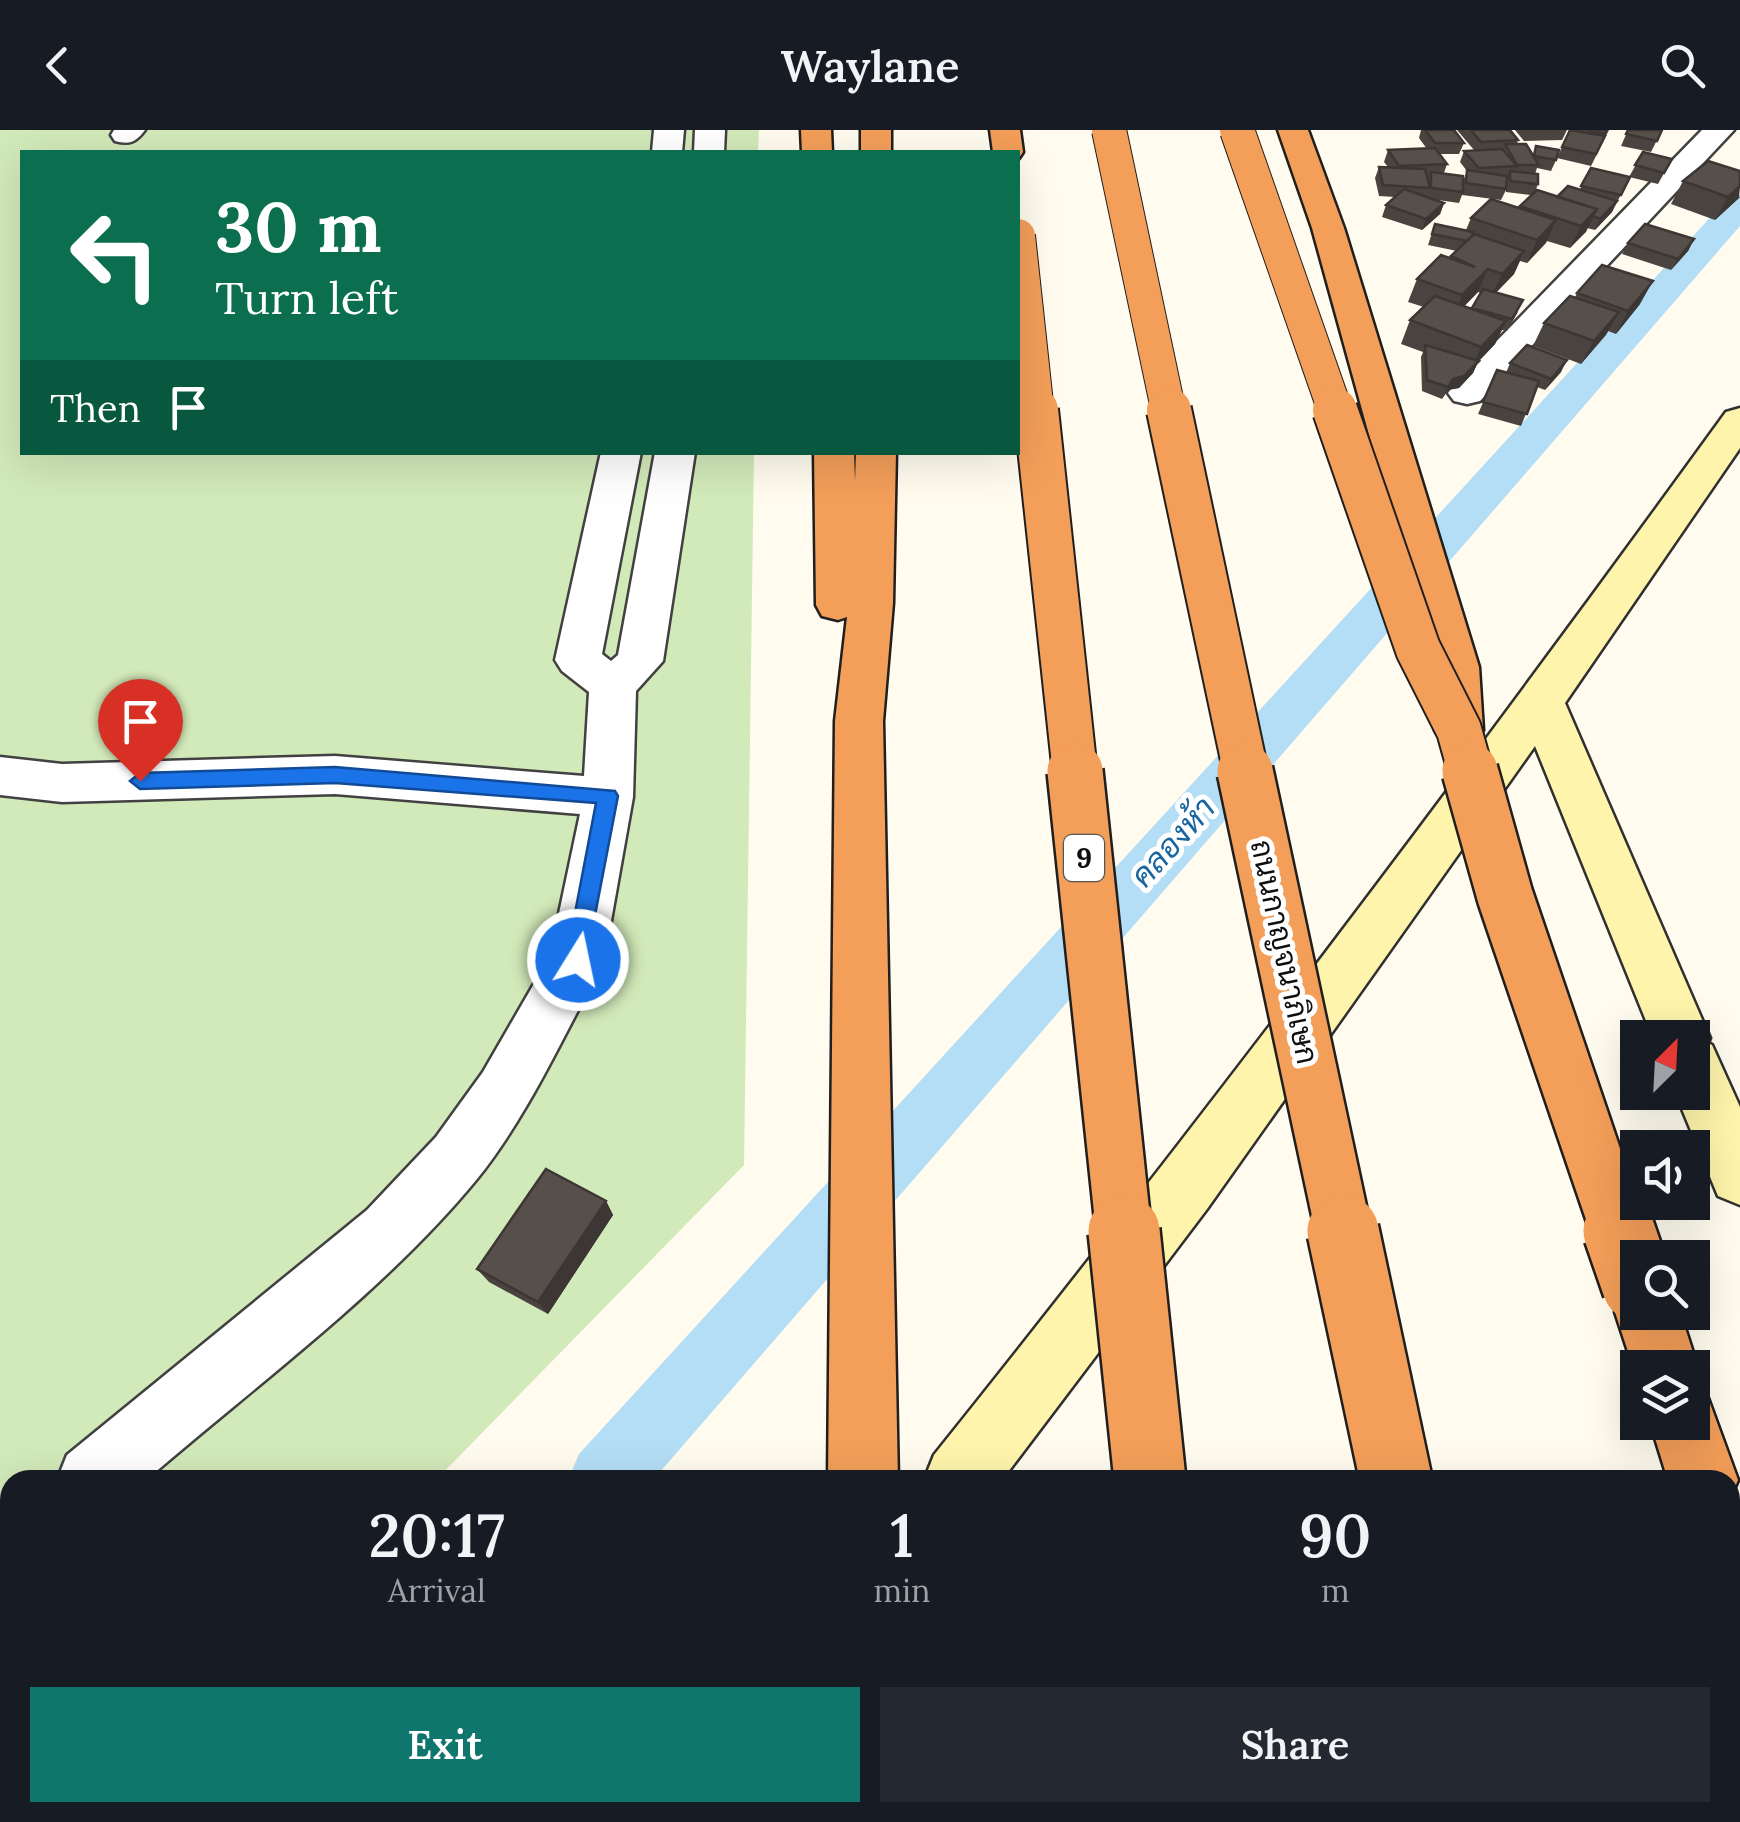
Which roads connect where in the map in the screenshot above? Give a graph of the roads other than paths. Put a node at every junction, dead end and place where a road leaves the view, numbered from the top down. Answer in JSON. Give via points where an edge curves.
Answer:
{"nodes":[{"id":1,"x":1109,"y":130,"type":"edge"},
{"id":2,"x":1237,"y":130,"type":"edge"},
{"id":3,"x":1293,"y":130,"type":"edge"},
{"id":4,"x":1719,"y":130,"type":"edge"},
{"id":5,"x":1020,"y":255,"type":"edge"},
{"id":6,"x":1466,"y":393,"type":"edge"},
{"id":7,"x":1740,"y":420,"type":"edge"},
{"id":8,"x":620,"y":455,"type":"edge"},
{"id":9,"x":674,"y":455,"type":"edge"},
{"id":10,"x":834,"y":455,"type":"edge"},
{"id":11,"x":876,"y":455,"type":"edge"},
{"id":12,"x":612,"y":686,"type":"junction"},
{"id":13,"x":1541,"y":702,"type":"junction"},
{"id":14,"x":859,"y":721,"type":"junction"},
{"id":15,"x":1460,"y":730,"type":"junction"},
{"id":16,"x":0,"y":776,"type":"edge"},
{"id":17,"x":608,"y":796,"type":"junction"},
{"id":18,"x":1674,"y":1020,"type":"edge"},
{"id":19,"x":1710,"y":1105,"type":"edge"},
{"id":20,"x":1740,"y":1176,"type":"edge"},
{"id":21,"x":1622,"y":1240,"type":"edge"},
{"id":22,"x":1690,"y":1440,"type":"edge"},
{"id":23,"x":104,"y":1470,"type":"edge"},
{"id":24,"x":863,"y":1470,"type":"edge"},
{"id":25,"x":967,"y":1470,"type":"edge"},
{"id":26,"x":1149,"y":1470,"type":"edge"},
{"id":27,"x":1394,"y":1470,"type":"edge"},
{"id":28,"x":1701,"y":1470,"type":"edge"}],
"edges":[{"from":1,"to":27,"type":"highway","name":"ถนนกาญจนาภิเษก","bridge":true},
{"from":2,"to":15,"type":"highway","bridge":true,"via":[[1418,649]]},
{"from":3,"to":15,"type":"highway","via":[[1448,637]]},
{"from":4,"to":6,"type":"street"},
{"from":5,"to":26,"type":"highway","number":"9","bridge":true},
{"from":7,"to":13,"type":"street"},
{"from":8,"to":12,"type":"street","via":[[578,660]]},
{"from":9,"to":12,"type":"street","via":[[640,661]]},
{"from":10,"to":14,"type":"highway","via":[[838,618]]},
{"from":11,"to":14,"type":"highway"},
{"from":12,"to":17,"type":"street"},
{"from":13,"to":18,"type":"street"},
{"from":13,"to":25,"type":"street","via":[[1186,1189]]},
{"from":14,"to":24,"type":"highway"},
{"from":15,"to":21,"type":"highway","bridge":true,"via":[[1505,896]]},
{"from":16,"to":17,"type":"street","via":[[62,784],[335,775]]},
{"from":17,"to":23,"type":"street","via":[[578,960],[504,1091],[457,1157],[389,1230]]},
{"from":19,"to":20,"type":"street"},
{"from":22,"to":28,"type":"highway"}]}
